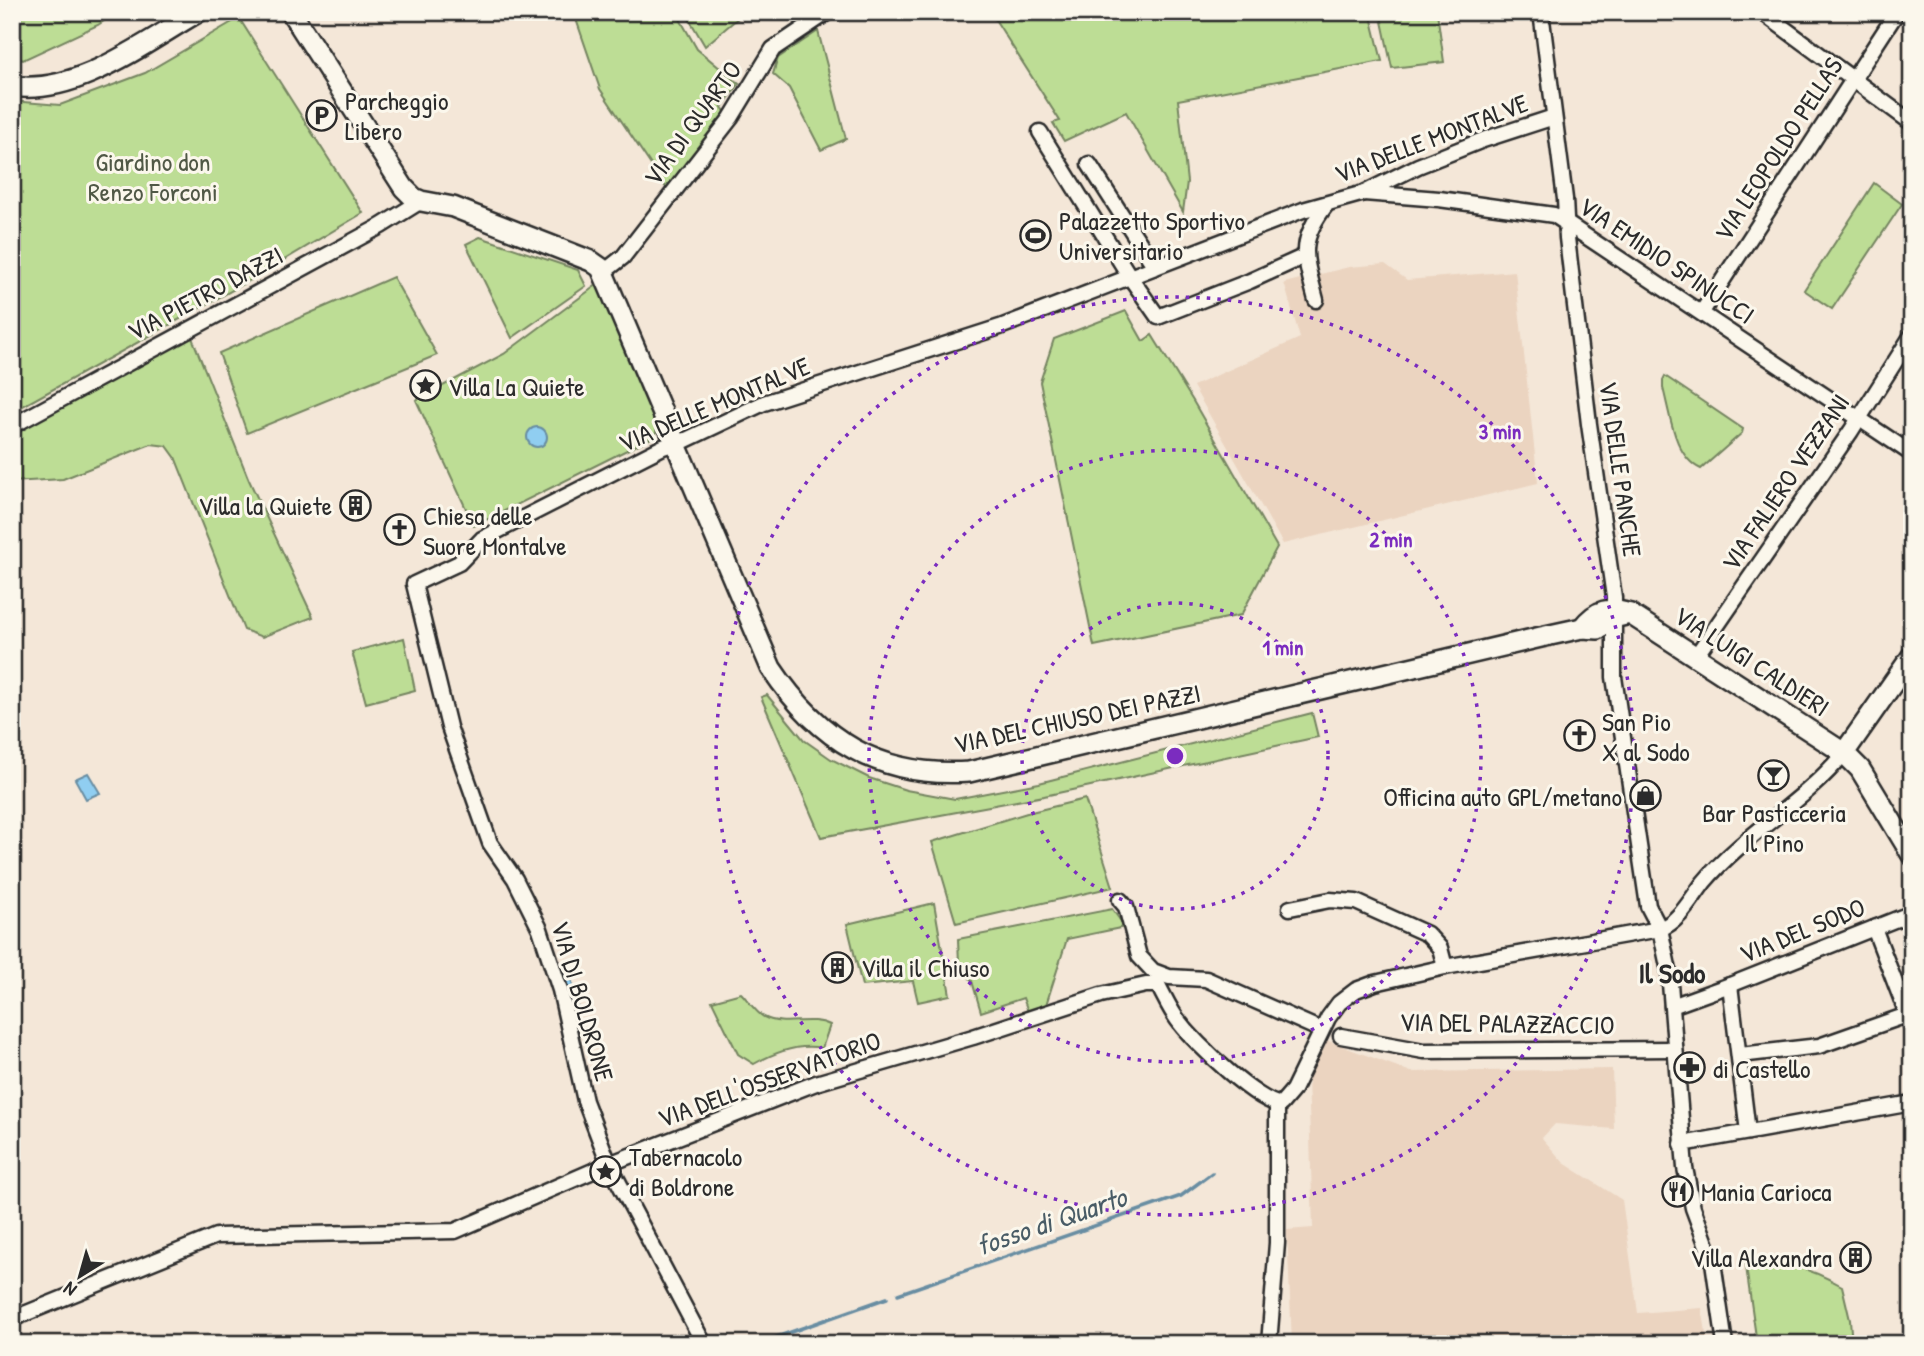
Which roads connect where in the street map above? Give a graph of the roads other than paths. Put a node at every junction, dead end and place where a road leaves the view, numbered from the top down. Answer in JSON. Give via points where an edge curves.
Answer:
{"nodes":[{"id":1,"x":198,"y":12,"type":"edge"},
{"id":2,"x":291,"y":12,"type":"edge"},
{"id":3,"x":828,"y":12,"type":"edge"},
{"id":4,"x":1541,"y":12,"type":"edge"},
{"id":5,"x":1762,"y":12,"type":"edge"},
{"id":6,"x":1897,"y":12,"type":"edge"},
{"id":7,"x":1852,"y":79,"type":"junction"},
{"id":8,"x":12,"y":86,"type":"edge"},
{"id":9,"x":1554,"y":117,"type":"junction"},
{"id":10,"x":1912,"y":123,"type":"edge"},
{"id":11,"x":1040,"y":132,"type":"dead end"},
{"id":12,"x":1089,"y":164,"type":"dead end"},
{"id":13,"x":1364,"y":193,"type":"junction"},
{"id":14,"x":421,"y":201,"type":"junction"},
{"id":15,"x":1326,"y":205,"type":"junction"},
{"id":16,"x":1566,"y":221,"type":"junction"},
{"id":17,"x":1305,"y":256,"type":"junction"},
{"id":18,"x":1155,"y":267,"type":"junction"},
{"id":19,"x":604,"y":272,"type":"junction"},
{"id":20,"x":1129,"y":276,"type":"junction"},
{"id":21,"x":1316,"y":300,"type":"dead end"},
{"id":22,"x":1702,"y":312,"type":"junction"},
{"id":23,"x":1912,"y":335,"type":"edge"},
{"id":24,"x":1859,"y":418,"type":"junction"},
{"id":25,"x":12,"y":426,"type":"edge"},
{"id":26,"x":676,"y":444,"type":"junction"},
{"id":27,"x":1912,"y":454,"type":"edge"},
{"id":28,"x":414,"y":584,"type":"joint"},
{"id":29,"x":1619,"y":614,"type":"junction"},
{"id":30,"x":1696,"y":656,"type":"junction"},
{"id":31,"x":1909,"y":656,"type":"edge"},
{"id":32,"x":1844,"y":753,"type":"junction"},
{"id":33,"x":1912,"y":855,"type":"edge"},
{"id":34,"x":1120,"y":900,"type":"dead end"},
{"id":35,"x":1290,"y":908,"type":"dead end"},
{"id":36,"x":1912,"y":913,"type":"edge"},
{"id":37,"x":1874,"y":928,"type":"junction"},
{"id":38,"x":1660,"y":929,"type":"junction"},
{"id":39,"x":1445,"y":967,"type":"junction"},
{"id":40,"x":1730,"y":985,"type":"junction"},
{"id":41,"x":1672,"y":1006,"type":"junction"},
{"id":42,"x":1909,"y":1021,"type":"edge"},
{"id":43,"x":1321,"y":1030,"type":"junction"},
{"id":44,"x":1341,"y":1036,"type":"dead end"},
{"id":45,"x":1674,"y":1049,"type":"junction"},
{"id":46,"x":1740,"y":1055,"type":"junction"},
{"id":47,"x":1912,"y":1102,"type":"edge"},
{"id":48,"x":1277,"y":1105,"type":"junction"},
{"id":49,"x":1748,"y":1132,"type":"junction"},
{"id":50,"x":1682,"y":1143,"type":"junction"},
{"id":51,"x":608,"y":1164,"type":"junction"},
{"id":52,"x":12,"y":1319,"type":"edge"},
{"id":53,"x":704,"y":1344,"type":"edge"},
{"id":54,"x":1269,"y":1344,"type":"edge"},
{"id":55,"x":1725,"y":1344,"type":"edge"}],
"edges":[{"from":1,"to":8,"type":"main road","via":[[80,78],[44,88]]},
{"from":2,"to":14,"type":"main road","via":[[404,188]]},
{"from":3,"to":19,"type":"street","name":"VIA DI QUARTO","via":[[773,49],[731,118],[623,257]]},
{"from":4,"to":9,"type":"street","name":"VIA DELLE PANCHE"},
{"from":5,"to":7,"type":"street"},
{"from":6,"to":7,"type":"street","name":"VIA LEOPOLDO PELLAS"},
{"from":7,"to":10,"type":"street"},
{"from":7,"to":22,"type":"street","name":"VIA LEOPOLDO PELLAS"},
{"from":9,"to":13,"type":"street","name":"VIA DELLE MONTALVE","via":[[1431,160]]},
{"from":9,"to":16,"type":"street","name":"VIA DELLE PANCHE"},
{"from":11,"to":20,"type":"street"},
{"from":12,"to":18,"type":"street"},
{"from":13,"to":15,"type":"street","name":"VIA DELLE MONTALVE"},
{"from":13,"to":16,"type":"street","name":"VIA EMIDIO SPINUCCI","via":[[1439,199],[1554,215]]},
{"from":14,"to":19,"type":"main road","via":[[453,207],[510,228],[592,261]]},
{"from":14,"to":25,"type":"street","name":"VIA PIETRO DAZZI"},
{"from":15,"to":17,"type":"street","name":"VIA DELLE MONTALVE","via":[[1310,226]]},
{"from":15,"to":18,"type":"street","name":"VIA DELLE MONTALVE"},
{"from":16,"to":22,"type":"street","name":"VIA EMIDIO SPINUCCI"},
{"from":16,"to":29,"type":"street","name":"VIA DELLE PANCHE","via":[[1589,424]]},
{"from":17,"to":20,"type":"street","via":[[1158,317]]},
{"from":17,"to":21,"type":"street"},
{"from":18,"to":20,"type":"street","name":"VIA DELLE MONTALVE"},
{"from":19,"to":26,"type":"main road","name":"VIA DEL CHIUSO DEI PAZZI"},
{"from":20,"to":26,"type":"street","name":"VIA DELLE MONTALVE","via":[[1000,327],[764,403]]},
{"from":22,"to":24,"type":"street","name":"VIA EMIDIO SPINUCCI"},
{"from":23,"to":24,"type":"street","name":"VIA FALIERO VEZZANI"},
{"from":24,"to":27,"type":"street","name":"VIA EMIDIO SPINUCCI"},
{"from":24,"to":30,"type":"street","name":"VIA FALIERO VEZZANI"},
{"from":26,"to":28,"type":"street","name":"VIA DELLE MONTALVE","via":[[482,539],[459,563]]},
{"from":26,"to":29,"type":"main road","name":"VIA DEL CHIUSO DEI PAZZI","via":[[764,654],[784,688],[828,733],[859,753],[901,767],[957,773],[988,769],[1582,628],[1602,610]]},
{"from":28,"to":51,"type":"street","name":"VIA DI BOLDRONE","via":[[449,727],[490,843],[515,879],[540,929],[560,990],[585,1101]]},
{"from":29,"to":30,"type":"main road","name":"VIA LUIGI CALDIERI"},
{"from":29,"to":38,"type":"street","name":"VIA DELLE PANCHE","via":[[1614,677],[1648,906]]},
{"from":30,"to":32,"type":"main road","name":"VIA LUIGI CALDIERI"},
{"from":31,"to":32,"type":"main road"},
{"from":32,"to":33,"type":"main road","name":"VIA LUIGI CALDIERI","via":[[1860,769]]},
{"from":32,"to":38,"type":"street","via":[[1819,782],[1725,860],[1673,924]]},
{"from":34,"to":43,"type":"street","via":[[1139,956],[1153,971],[1169,977],[1206,979]]},
{"from":35,"to":39,"type":"street","via":[[1330,900],[1356,902],[1427,934],[1440,948]]},
{"from":36,"to":37,"type":"street","name":"VIA DEL SODO"},
{"from":37,"to":40,"type":"street","name":"VIA DEL SODO"},
{"from":37,"to":42,"type":"street"},
{"from":38,"to":39,"type":"street"},
{"from":38,"to":41,"type":"street","name":"VIA DELLE PANCHE"},
{"from":39,"to":43,"type":"street","via":[[1356,990],[1339,1003]]},
{"from":40,"to":41,"type":"street","name":"VIA DEL SODO"},
{"from":40,"to":46,"type":"street"},
{"from":41,"to":45,"type":"street","name":"VIA DELLE PANCHE"},
{"from":42,"to":46,"type":"street","via":[[1819,1046]]},
{"from":43,"to":48,"type":"street","via":[[1293,1090]]},
{"from":44,"to":45,"type":"street","name":"VIA DEL PALAZZACCIO","via":[[1424,1051]]},
{"from":45,"to":50,"type":"street","name":"VIA DELLE PANCHE"},
{"from":46,"to":49,"type":"street"},
{"from":47,"to":49,"type":"street"},
{"from":48,"to":51,"type":"street","name":"VIA DELL'OSSERVATORIO","via":[[1237,1079],[1191,1036],[1158,985],[1152,984],[816,1083]]},
{"from":48,"to":54,"type":"street","via":[[1277,1243]]},
{"from":49,"to":50,"type":"street"},
{"from":50,"to":55,"type":"street","name":"VIA DELLE PANCHE","via":[[1690,1198],[1713,1262]]},
{"from":51,"to":52,"type":"street","name":"VIA DELL'OSSERVATORIO","via":[[455,1231],[216,1236]]},
{"from":51,"to":53,"type":"street","name":"VIA DI BOLDRONE"}]}
